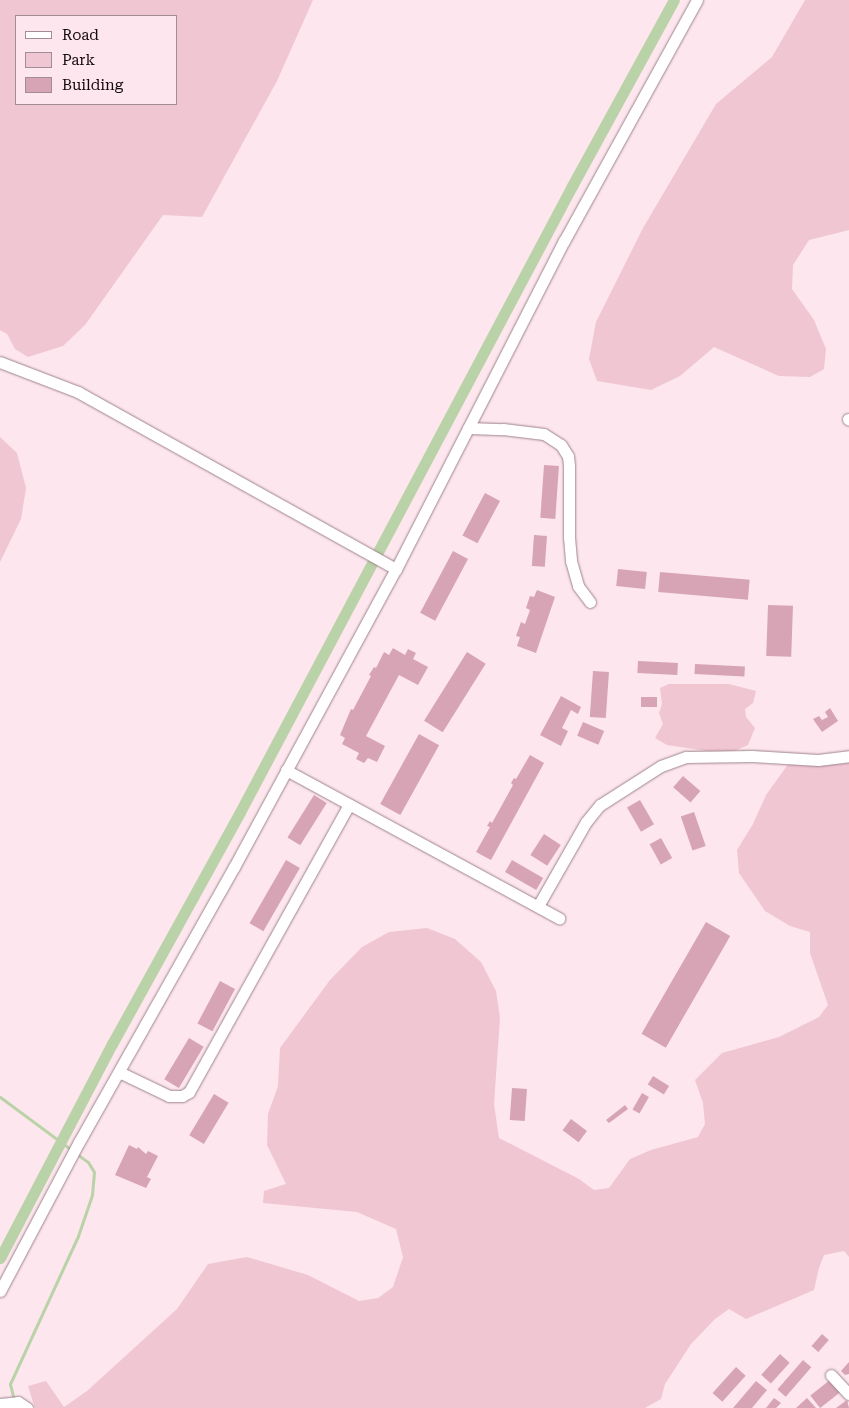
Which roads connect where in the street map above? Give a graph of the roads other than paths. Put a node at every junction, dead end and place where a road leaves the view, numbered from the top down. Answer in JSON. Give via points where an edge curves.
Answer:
{"nodes":[{"id":1,"x":697,"y":0,"type":"edge"},
{"id":2,"x":0,"y":362,"type":"edge"},
{"id":3,"x":468,"y":428,"type":"junction"},
{"id":4,"x":392,"y":567,"type":"junction"},
{"id":5,"x":590,"y":602,"type":"dead end"},
{"id":6,"x":849,"y":756,"type":"edge"},
{"id":7,"x":286,"y":770,"type":"junction"},
{"id":8,"x":349,"y":805,"type":"junction"},
{"id":9,"x":538,"y":906,"type":"junction"},
{"id":10,"x":559,"y":918,"type":"dead end"},
{"id":11,"x":119,"y":1072,"type":"junction"},
{"id":12,"x":0,"y":1292,"type":"edge"},
{"id":13,"x":831,"y":1375,"type":"dead end"},
{"id":14,"x":849,"y":1394,"type":"edge"},
{"id":15,"x":0,"y":1404,"type":"edge"},
{"id":16,"x":27,"y":1408,"type":"edge"}],
"edges":[{"from":1,"to":3,"type":"street","via":[[564,240]]},
{"from":2,"to":4,"type":"street","via":[[78,392]]},
{"from":3,"to":4,"type":"street"},
{"from":3,"to":5,"type":"street","via":[[544,434],[561,445],[568,456],[569,466],[571,561],[578,586]]},
{"from":4,"to":7,"type":"street"},
{"from":6,"to":9,"type":"street","via":[[818,760],[686,757],[661,766],[600,805],[586,822]]},
{"from":7,"to":8,"type":"street"},
{"from":7,"to":11,"type":"street"},
{"from":8,"to":9,"type":"street"},
{"from":8,"to":11,"type":"street","via":[[190,1092],[169,1096]]},
{"from":9,"to":10,"type":"street"},
{"from":11,"to":12,"type":"street"},
{"from":13,"to":14,"type":"street"},
{"from":15,"to":16,"type":"street","via":[[18,1402]]}]}
